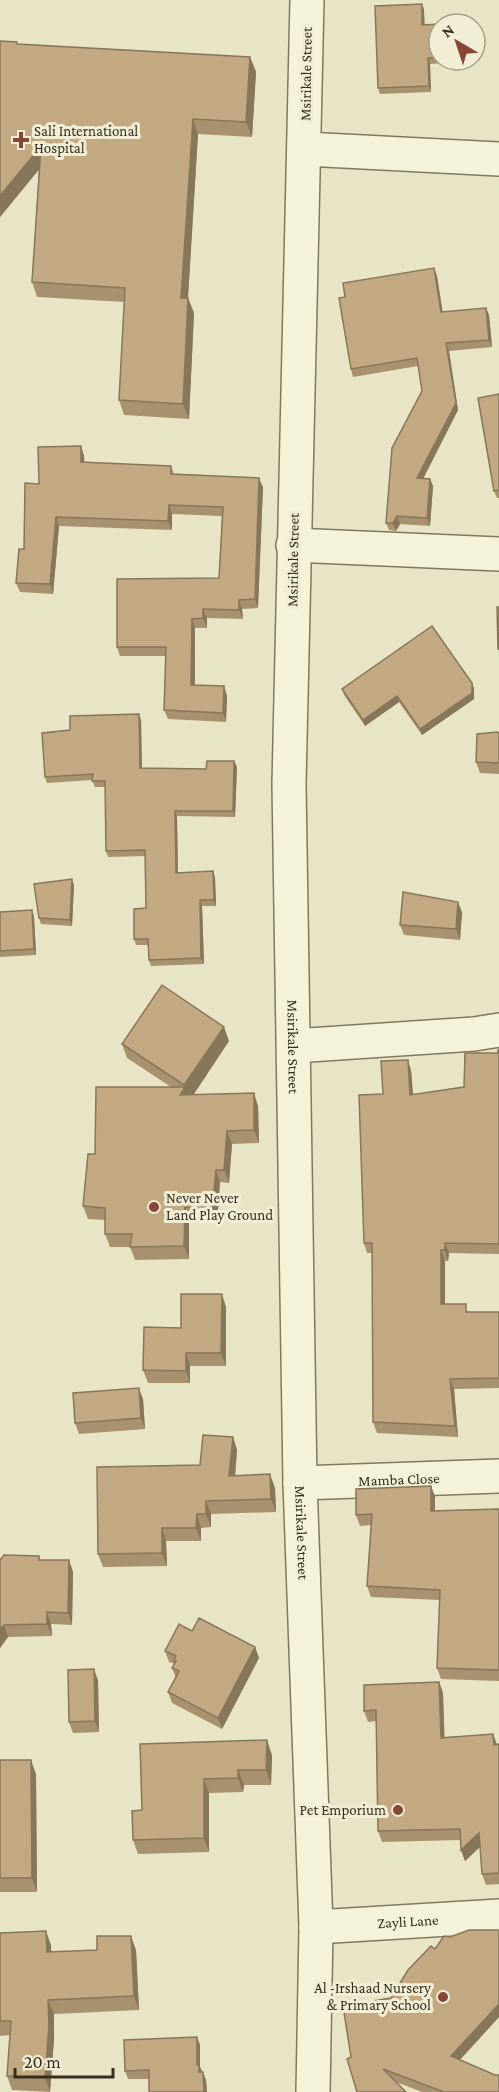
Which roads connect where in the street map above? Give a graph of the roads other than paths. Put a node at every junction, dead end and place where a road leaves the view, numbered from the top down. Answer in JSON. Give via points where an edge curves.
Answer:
{"nodes":[{"id":1,"x":307,"y":0,"type":"edge"},
{"id":2,"x":305,"y":149,"type":"junction"},
{"id":3,"x":499,"y":159,"type":"edge"},
{"id":4,"x":293,"y":545,"type":"junction"},
{"id":5,"x":499,"y":554,"type":"edge"},
{"id":6,"x":499,"y":1030,"type":"edge"},
{"id":7,"x":294,"y":1046,"type":"junction"},
{"id":8,"x":499,"y":1476,"type":"edge"},
{"id":9,"x":300,"y":1483,"type":"junction"},
{"id":10,"x":499,"y":1916,"type":"edge"},
{"id":11,"x":316,"y":1927,"type":"junction"},
{"id":12,"x":313,"y":2092,"type":"edge"}],
"edges":[{"from":1,"to":2,"type":"street","name":"Msirikale Street"},
{"from":2,"to":3,"type":"street"},
{"from":2,"to":4,"type":"street","name":"Msirikale Street"},
{"from":4,"to":5,"type":"street"},
{"from":4,"to":7,"type":"street","name":"Msirikale Street","via":[[289,784]]},
{"from":6,"to":7,"type":"street"},
{"from":7,"to":9,"type":"street","name":"Msirikale Street"},
{"from":8,"to":9,"type":"street","name":"Mamba Close"},
{"from":9,"to":11,"type":"street","name":"Msirikale Street"},
{"from":10,"to":11,"type":"street","name":"Zayli Lane"},
{"from":11,"to":12,"type":"street","name":"Msirikale Street"}]}
